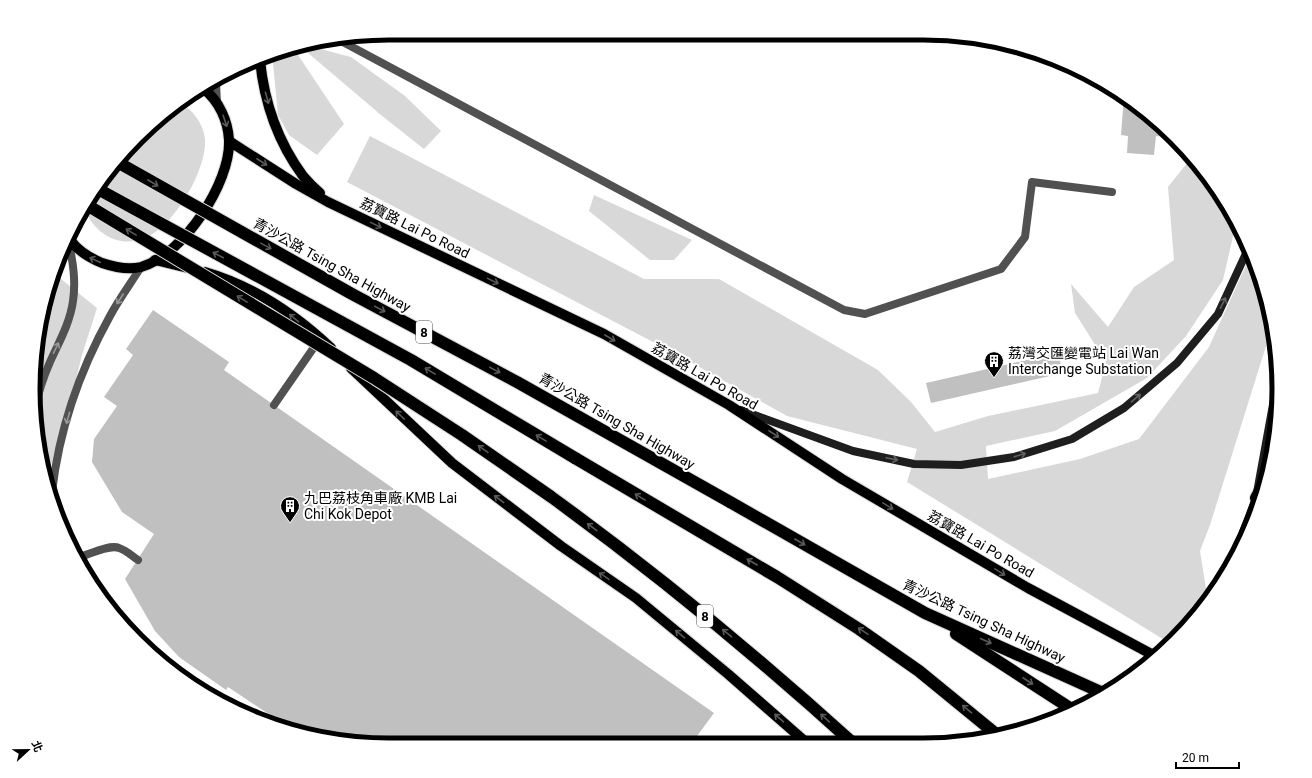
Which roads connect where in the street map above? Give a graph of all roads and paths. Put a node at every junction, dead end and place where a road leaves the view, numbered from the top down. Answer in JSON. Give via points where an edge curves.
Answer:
{"nodes":[{"id":1,"x":344,"y":43,"type":"edge"},
{"id":2,"x":260,"y":65,"type":"edge"},
{"id":3,"x":216,"y":86,"type":"edge"},
{"id":4,"x":206,"y":92,"type":"edge"},
{"id":5,"x":217,"y":103,"type":"junction"},
{"id":6,"x":229,"y":141,"type":"junction"},
{"id":7,"x":122,"y":165,"type":"edge"},
{"id":8,"x":102,"y":191,"type":"edge"},
{"id":9,"x":1112,"y":192,"type":"dead end"},
{"id":10,"x":328,"y":202,"type":"junction"},
{"id":11,"x":91,"y":207,"type":"edge"},
{"id":12,"x":72,"y":244,"type":"edge"},
{"id":13,"x":71,"y":247,"type":"edge"},
{"id":14,"x":1245,"y":255,"type":"edge"},
{"id":15,"x":155,"y":260,"type":"junction"},
{"id":16,"x":141,"y":267,"type":"junction"},
{"id":17,"x":320,"y":338,"type":"junction"},
{"id":18,"x":40,"y":391,"type":"edge"},
{"id":19,"x":274,"y":405,"type":"dead end"},
{"id":20,"x":729,"y":406,"type":"junction"},
{"id":21,"x":1270,"y":420,"type":"edge"},
{"id":22,"x":1259,"y":483,"type":"edge"},
{"id":23,"x":54,"y":484,"type":"edge"},
{"id":24,"x":83,"y":556,"type":"edge"},
{"id":25,"x":138,"y":560,"type":"dead end"},
{"id":26,"x":925,"y":613,"type":"junction"},
{"id":27,"x":1150,"y":653,"type":"edge"},
{"id":28,"x":1098,"y":691,"type":"edge"},
{"id":29,"x":1067,"y":706,"type":"edge"},
{"id":30,"x":992,"y":731,"type":"edge"},
{"id":31,"x":801,"y":738,"type":"edge"},
{"id":32,"x":847,"y":738,"type":"edge"}],
"edges":[{"from":1,"to":9,"type":"street","via":[[837,307],[851,312],[865,314],[1001,269],[1025,237],[1032,182]]},
{"from":2,"to":10,"type":"main road","one_way":true,"via":[[271,116],[281,139],[304,177]]},
{"from":3,"to":5,"type":"street"},
{"from":4,"to":5,"type":"main road"},
{"from":5,"to":6,"type":"main road","one_way":true,"via":[[228,129]]},
{"from":6,"to":10,"type":"main road","name":"荔寶路 Lai Po Road","one_way":true},
{"from":6,"to":15,"type":"main road","via":[[220,182],[208,205],[175,248]]},
{"from":7,"to":26,"type":"highway","name":"青沙公路 Tsing Sha Highway","number":"8","one_way":true,"bridge":true,"via":[[352,294],[517,382]]},
{"from":30,"to":8,"type":"highway","one_way":true,"bridge":true,"via":[[898,656],[778,577],[411,360]]},
{"from":10,"to":20,"type":"main road","name":"荔寶路 Lai Po Road","one_way":true,"via":[[604,334]]},
{"from":32,"to":11,"type":"highway","number":"8","one_way":true,"bridge":true,"via":[[707,617],[550,496],[374,378]]},
{"from":16,"to":12,"type":"main road","one_way":true,"via":[[108,265],[92,259]]},
{"from":18,"to":13,"type":"street","one_way":true,"via":[[74,302],[75,274]]},
{"from":20,"to":14,"type":"main road","one_way":true,"via":[[854,451],[914,464],[961,465],[1014,457],[1072,439],[1124,408],[1177,363],[1218,314]]},
{"from":15,"to":16,"type":"main road"},
{"from":17,"to":15,"type":"main road","one_way":true,"via":[[282,307],[245,287],[207,273]]},
{"from":16,"to":23,"type":"street","one_way":true,"via":[[111,314],[80,380],[62,440]]},
{"from":17,"to":19,"type":"street"},
{"from":31,"to":17,"type":"main road","one_way":true,"via":[[636,598],[561,546],[452,463]]},
{"from":20,"to":27,"type":"main road","name":"荔寶路 Lai Po Road","one_way":true,"via":[[842,479],[1028,588]]},
{"from":21,"to":22,"type":"main road"},
{"from":24,"to":25,"type":"street","via":[[114,547]]},
{"from":26,"to":28,"type":"highway","name":"青沙公路 Tsing Sha Highway","number":"8","one_way":true},
{"from":26,"to":29,"type":"highway","one_way":true}]}
